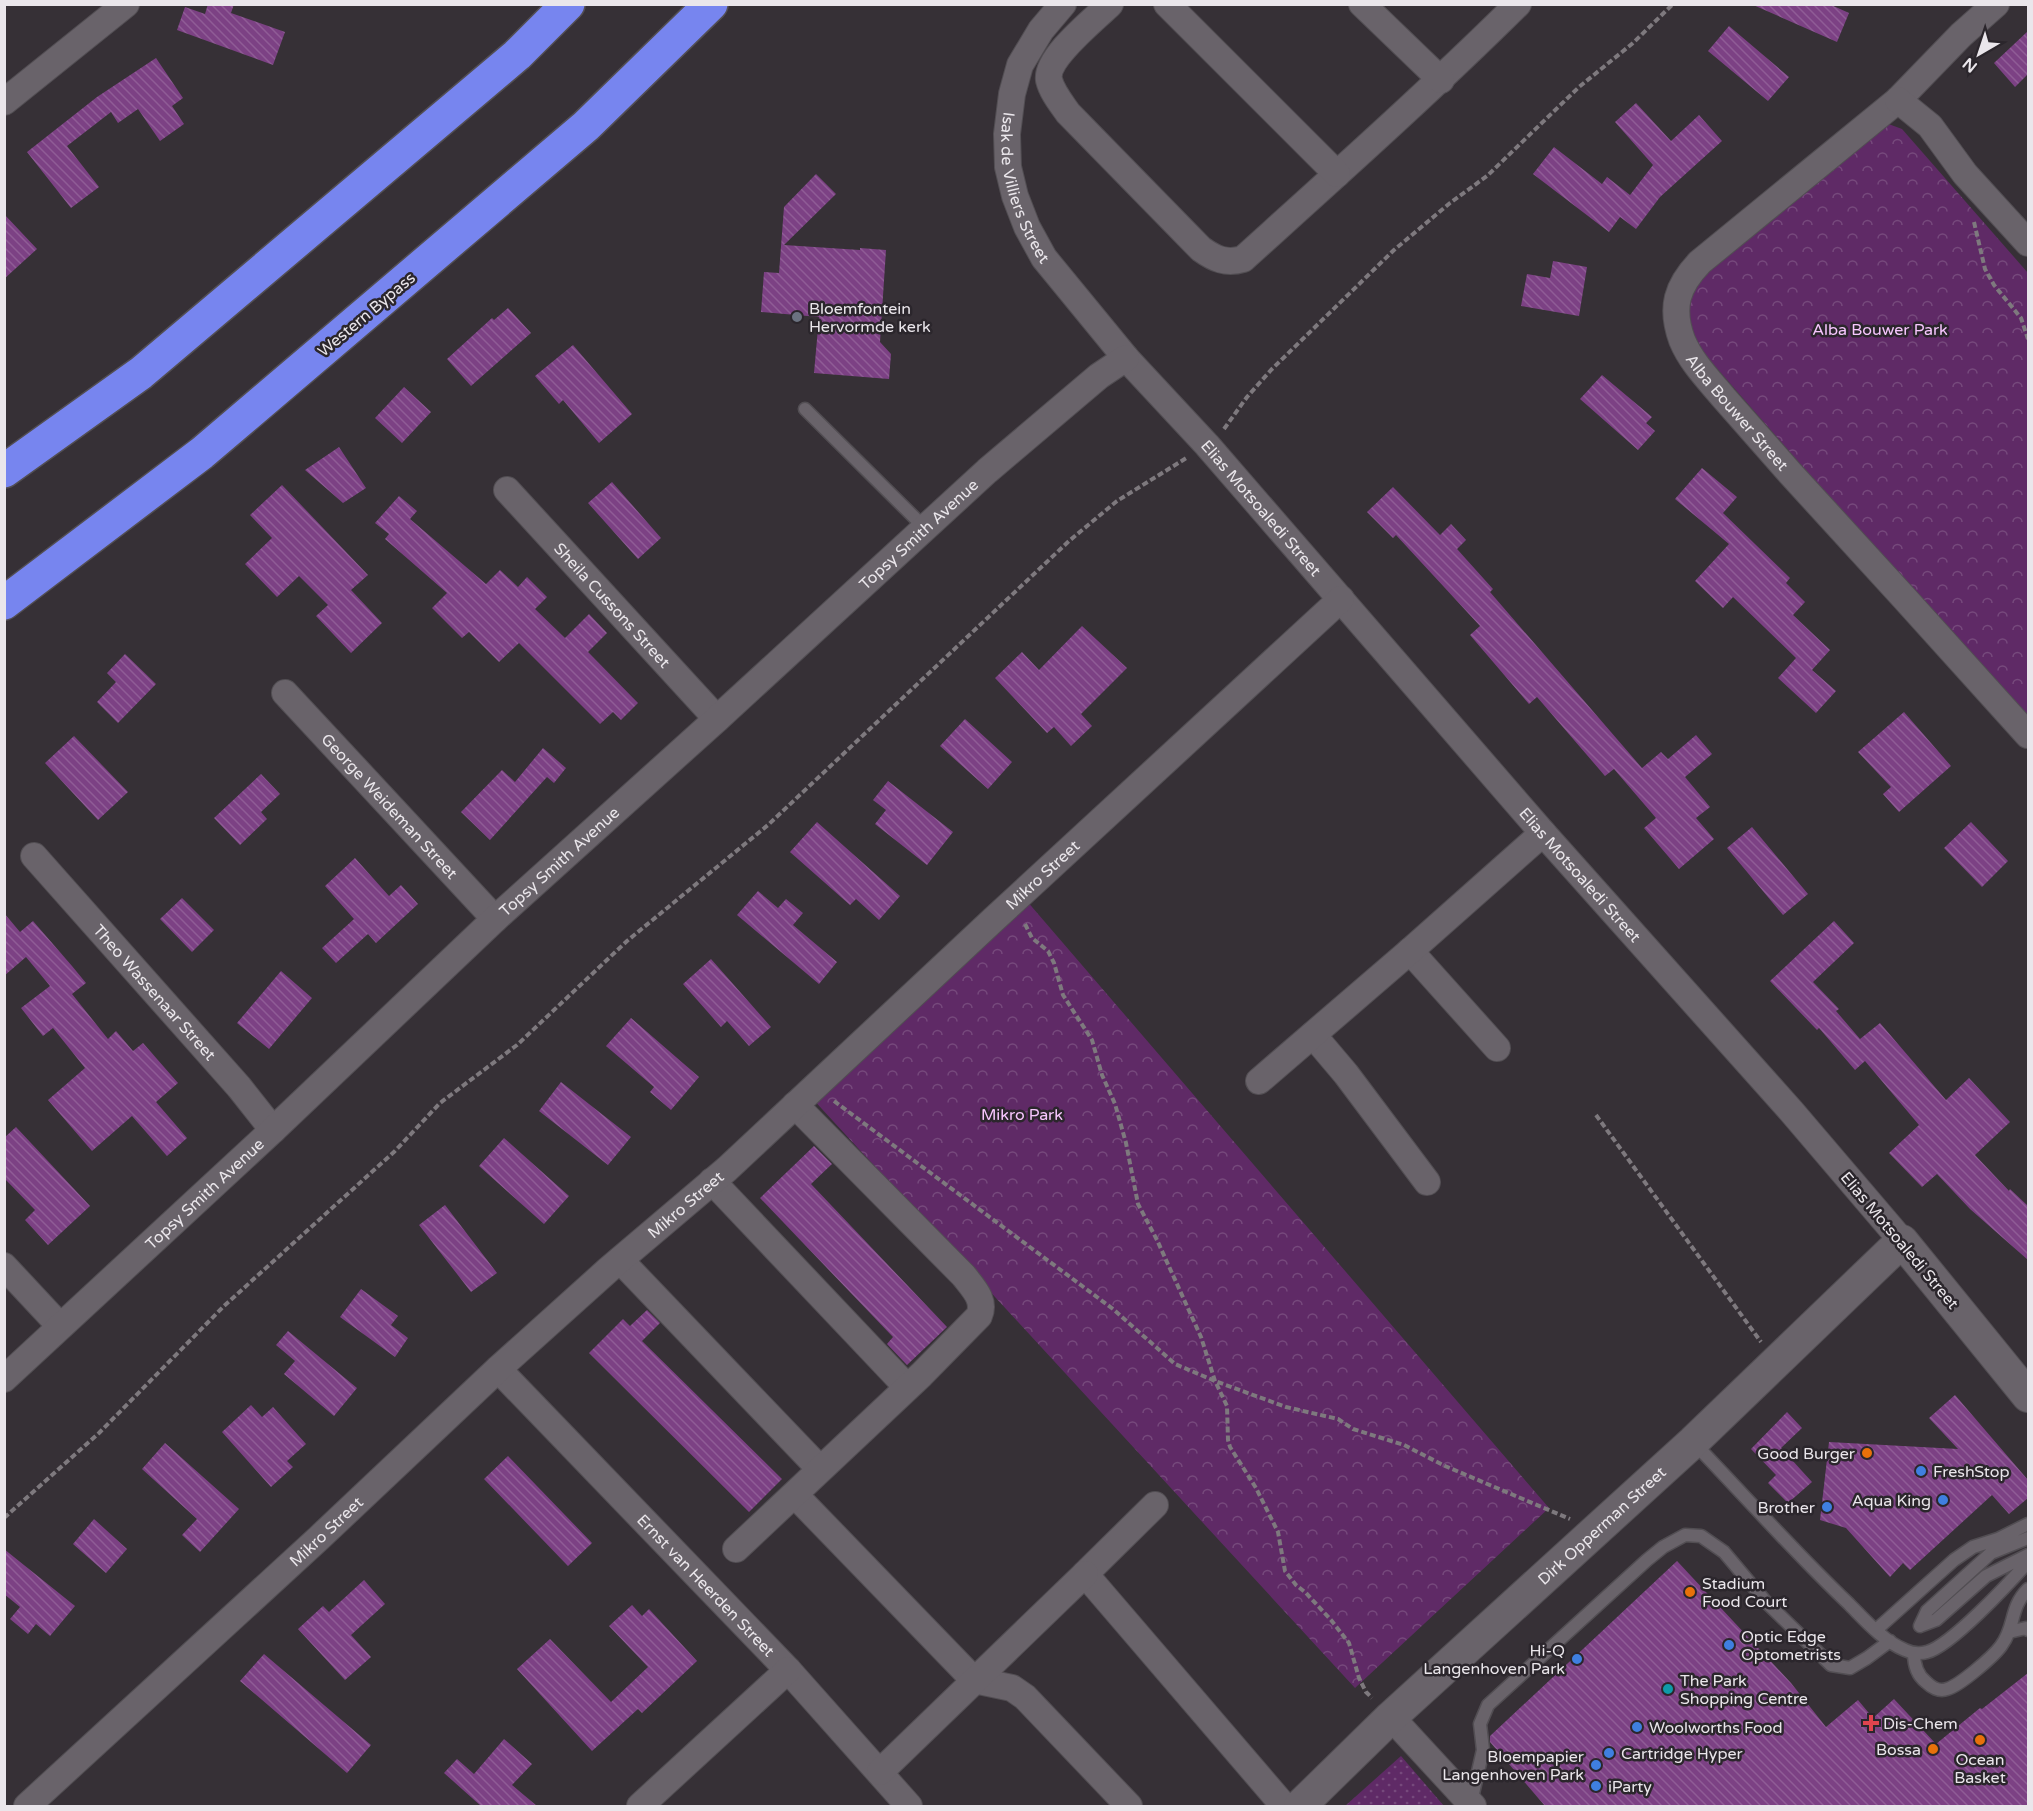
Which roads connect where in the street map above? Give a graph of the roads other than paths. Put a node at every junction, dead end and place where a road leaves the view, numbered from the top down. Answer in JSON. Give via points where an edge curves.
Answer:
{"nodes":[{"id":1,"x":126,"y":4,"type":"edge"},
{"id":2,"x":568,"y":4,"type":"edge"},
{"id":3,"x":711,"y":4,"type":"edge"},
{"id":4,"x":1063,"y":4,"type":"edge"},
{"id":5,"x":1110,"y":4,"type":"edge"},
{"id":6,"x":1167,"y":4,"type":"edge"},
{"id":7,"x":1362,"y":4,"type":"edge"},
{"id":8,"x":1518,"y":4,"type":"edge"},
{"id":9,"x":1996,"y":4,"type":"edge"},
{"id":10,"x":1441,"y":80,"type":"junction"},
{"id":11,"x":1898,"y":100,"type":"junction"},
{"id":12,"x":4,"y":102,"type":"edge"},
{"id":13,"x":1337,"y":174,"type":"junction"},
{"id":14,"x":2028,"y":243,"type":"edge"},
{"id":15,"x":1126,"y":358,"type":"junction"},
{"id":16,"x":805,"y":409,"type":"dead end"},
{"id":17,"x":4,"y":471,"type":"edge"},
{"id":18,"x":507,"y":490,"type":"dead end"},
{"id":19,"x":925,"y":528,"type":"junction"},
{"id":20,"x":1341,"y":599,"type":"junction"},
{"id":21,"x":4,"y":603,"type":"edge"},
{"id":22,"x":285,"y":693,"type":"dead end"},
{"id":23,"x":717,"y":719,"type":"junction"},
{"id":24,"x":2028,"y":735,"type":"edge"},
{"id":25,"x":1543,"y":833,"type":"junction"},
{"id":26,"x":34,"y":856,"type":"dead end"},
{"id":27,"x":495,"y":919,"type":"junction"},
{"id":28,"x":1410,"y":951,"type":"junction"},
{"id":29,"x":1313,"y":1035,"type":"junction"},
{"id":30,"x":1497,"y":1048,"type":"dead end"},
{"id":31,"x":1259,"y":1081,"type":"dead end"},
{"id":32,"x":795,"y":1106,"type":"junction"},
{"id":33,"x":273,"y":1131,"type":"junction"},
{"id":34,"x":712,"y":1181,"type":"junction"},
{"id":35,"x":1427,"y":1182,"type":"dead end"},
{"id":36,"x":1902,"y":1241,"type":"junction"},
{"id":37,"x":620,"y":1260,"type":"junction"},
{"id":38,"x":4,"y":1266,"type":"edge"},
{"id":39,"x":60,"y":1326,"type":"junction"},
{"id":40,"x":498,"y":1369,"type":"junction"},
{"id":41,"x":4,"y":1379,"type":"edge"},
{"id":42,"x":907,"y":1387,"type":"junction"},
{"id":43,"x":2028,"y":1396,"type":"edge"},
{"id":44,"x":1693,"y":1442,"type":"junction"},
{"id":45,"x":820,"y":1468,"type":"junction"},
{"id":46,"x":795,"y":1495,"type":"junction"},
{"id":47,"x":1155,"y":1505,"type":"dead end"},
{"id":48,"x":2028,"y":1524,"type":"edge"},
{"id":49,"x":2028,"y":1538,"type":"edge"},
{"id":50,"x":736,"y":1549,"type":"dead end"},
{"id":51,"x":2028,"y":1556,"type":"edge"},
{"id":52,"x":2028,"y":1562,"type":"edge"},
{"id":53,"x":1084,"y":1574,"type":"junction"},
{"id":54,"x":2028,"y":1588,"type":"edge"},
{"id":55,"x":1876,"y":1630,"type":"junction"},
{"id":56,"x":2028,"y":1630,"type":"edge"},
{"id":57,"x":2009,"y":1632,"type":"junction"},
{"id":58,"x":1890,"y":1641,"type":"junction"},
{"id":59,"x":1914,"y":1653,"type":"junction"},
{"id":60,"x":788,"y":1670,"type":"junction"},
{"id":61,"x":974,"y":1680,"type":"junction"},
{"id":62,"x":1391,"y":1717,"type":"junction"},
{"id":63,"x":880,"y":1772,"type":"junction"},
{"id":64,"x":1472,"y":1805,"type":"edge"},
{"id":65,"x":27,"y":1806,"type":"edge"},
{"id":66,"x":640,"y":1806,"type":"edge"},
{"id":67,"x":909,"y":1806,"type":"edge"},
{"id":68,"x":1129,"y":1806,"type":"edge"},
{"id":69,"x":1284,"y":1806,"type":"edge"},
{"id":70,"x":1300,"y":1806,"type":"edge"}],
"edges":[{"from":1,"to":12,"type":"street"},
{"from":2,"to":17,"type":"highway","via":[[517,55],[141,373]]},
{"from":3,"to":21,"type":"highway","name":"Western Bypass","via":[[586,126],[220,438]]},
{"from":4,"to":15,"type":"street","name":"Isak de Villiers Street","via":[[1041,30],[1020,65],[1007,134],[1008,168],[1027,226],[1044,258]]},
{"from":5,"to":13,"type":"street","via":[[1055,60],[1049,78],[1053,91],[1068,113],[1210,256],[1231,262],[1243,259]]},
{"from":6,"to":13,"type":"street"},
{"from":7,"to":10,"type":"street"},
{"from":8,"to":10,"type":"street"},
{"from":9,"to":11,"type":"street","name":"Alba Bouwer Street"},
{"from":10,"to":13,"type":"street"},
{"from":11,"to":14,"type":"street","via":[[1930,126],[1965,174]]},
{"from":11,"to":24,"type":"street","name":"Alba Bouwer Street","via":[[1687,275],[1676,299],[1677,321],[1691,359]]},
{"from":15,"to":19,"type":"street","name":"Topsy Smith Avenue","via":[[1099,376]]},
{"from":15,"to":20,"type":"street","name":"Elias Motsoaledi Street"},
{"from":16,"to":19,"type":"lane"},
{"from":18,"to":23,"type":"street","name":"Sheila Cussons Street"},
{"from":19,"to":23,"type":"street","name":"Topsy Smith Avenue"},
{"from":20,"to":25,"type":"street","name":"Elias Motsoaledi Street"},
{"from":20,"to":32,"type":"street","name":"Mikro Street"},
{"from":22,"to":27,"type":"street","name":"George Weideman Street"},
{"from":23,"to":27,"type":"street","name":"Topsy Smith Avenue"},
{"from":25,"to":28,"type":"street"},
{"from":25,"to":36,"type":"street","name":"Elias Motsoaledi Street"},
{"from":26,"to":33,"type":"street","name":"Theo Wassenaar Street","via":[[239,1087]]},
{"from":27,"to":33,"type":"street","name":"Topsy Smith Avenue"},
{"from":28,"to":29,"type":"street"},
{"from":28,"to":30,"type":"street"},
{"from":29,"to":31,"type":"street"},
{"from":29,"to":35,"type":"street"},
{"from":32,"to":34,"type":"street","name":"Mikro Street"},
{"from":32,"to":42,"type":"street","via":[[963,1276],[982,1303],[979,1316]]},
{"from":33,"to":39,"type":"street","name":"Topsy Smith Avenue"},
{"from":34,"to":37,"type":"street","name":"Mikro Street"},
{"from":34,"to":42,"type":"street"},
{"from":36,"to":43,"type":"street","name":"Elias Motsoaledi Street"},
{"from":36,"to":44,"type":"street","name":"Dirk Opperman Street"},
{"from":37,"to":40,"type":"street","name":"Mikro Street"},
{"from":37,"to":45,"type":"street"},
{"from":38,"to":39,"type":"street"},
{"from":39,"to":41,"type":"street","name":"Topsy Smith Avenue"},
{"from":40,"to":60,"type":"street","name":"Ernst van Heerden Street"},
{"from":40,"to":65,"type":"street","name":"Mikro Street"},
{"from":42,"to":45,"type":"street"},
{"from":44,"to":55,"type":"lane","via":[[1828,1585]]},
{"from":44,"to":62,"type":"street","name":"Dirk Opperman Street"},
{"from":45,"to":46,"type":"street"},
{"from":46,"to":50,"type":"street"},
{"from":46,"to":61,"type":"street"},
{"from":47,"to":53,"type":"street"},
{"from":48,"to":55,"type":"lane","via":[[1973,1547],[1954,1560]]},
{"from":49,"to":51,"type":"lane","via":[[1991,1553],[1926,1611],[1920,1626],[1936,1620],[1986,1576]]},
{"from":52,"to":59,"type":"lane","via":[[1949,1638],[1928,1652]]},
{"from":53,"to":61,"type":"street"},
{"from":53,"to":69,"type":"street"},
{"from":54,"to":57,"type":"lane","via":[[2015,1606]]},
{"from":55,"to":58,"type":"lane"},
{"from":56,"to":57,"type":"lane"},
{"from":57,"to":59,"type":"lane","via":[[1990,1659],[1948,1689],[1940,1690],[1922,1679]]},
{"from":58,"to":59,"type":"lane"},
{"from":58,"to":64,"type":"lane","via":[[1850,1668],[1831,1665],[1766,1602],[1725,1552],[1701,1536],[1685,1535],[1647,1560],[1488,1705],[1480,1724],[1483,1750]]},
{"from":60,"to":63,"type":"street","name":"Ernst van Heerden Street"},
{"from":60,"to":66,"type":"street"},
{"from":61,"to":63,"type":"street"},
{"from":61,"to":68,"type":"street","via":[[1012,1688],[1024,1697]]},
{"from":62,"to":64,"type":"street"},
{"from":62,"to":70,"type":"street","name":"Dirk Opperman Street"},
{"from":63,"to":67,"type":"street","name":"Ernst van Heerden Street"}]}
